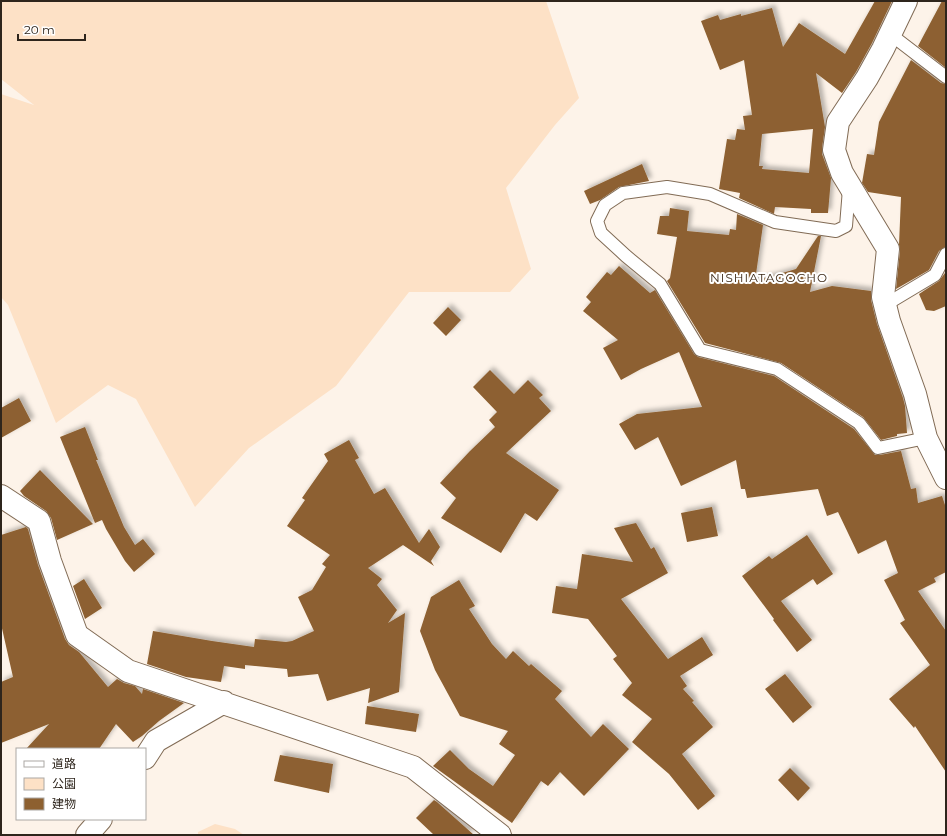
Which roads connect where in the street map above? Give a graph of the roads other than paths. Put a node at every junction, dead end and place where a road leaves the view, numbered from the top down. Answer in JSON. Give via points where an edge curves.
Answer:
{"nodes":[{"id":1,"x":906,"y":1,"type":"edge"},
{"id":2,"x":890,"y":34,"type":"junction"},
{"id":3,"x":946,"y":77,"type":"edge"},
{"id":4,"x":850,"y":186,"type":"junction"},
{"id":5,"x":946,"y":254,"type":"edge"},
{"id":6,"x":885,"y":305,"type":"junction"},
{"id":7,"x":926,"y":438,"type":"junction"},
{"id":8,"x":946,"y":478,"type":"edge"},
{"id":9,"x":1,"y":496,"type":"edge"},
{"id":10,"x":224,"y":702,"type":"junction"},
{"id":11,"x":146,"y":756,"type":"edge"},
{"id":12,"x":100,"y":820,"type":"edge"},
{"id":13,"x":87,"y":835,"type":"edge"},
{"id":14,"x":500,"y":835,"type":"edge"}],
"edges":[{"from":1,"to":2,"type":"street"},
{"from":2,"to":3,"type":"lane"},
{"from":2,"to":4,"type":"street","via":[[867,78],[838,122],[834,150],[842,173]]},
{"from":4,"to":6,"type":"street","via":[[888,249],[883,297]]},
{"from":4,"to":7,"type":"lane","via":[[846,226],[836,230],[775,222],[710,194],[668,187],[623,193],[605,205],[597,221],[601,233],[660,284],[700,350],[777,369],[859,423],[878,448]]},
{"from":5,"to":6,"type":"lane","via":[[935,275]]},
{"from":6,"to":7,"type":"street","via":[[915,394]]},
{"from":7,"to":8,"type":"street"},
{"from":9,"to":10,"type":"street","via":[[40,521],[50,561],[77,635],[128,671]]},
{"from":10,"to":11,"type":"street","via":[[156,741]]},
{"from":10,"to":14,"type":"street","via":[[413,767]]},
{"from":12,"to":13,"type":"street"}]}
